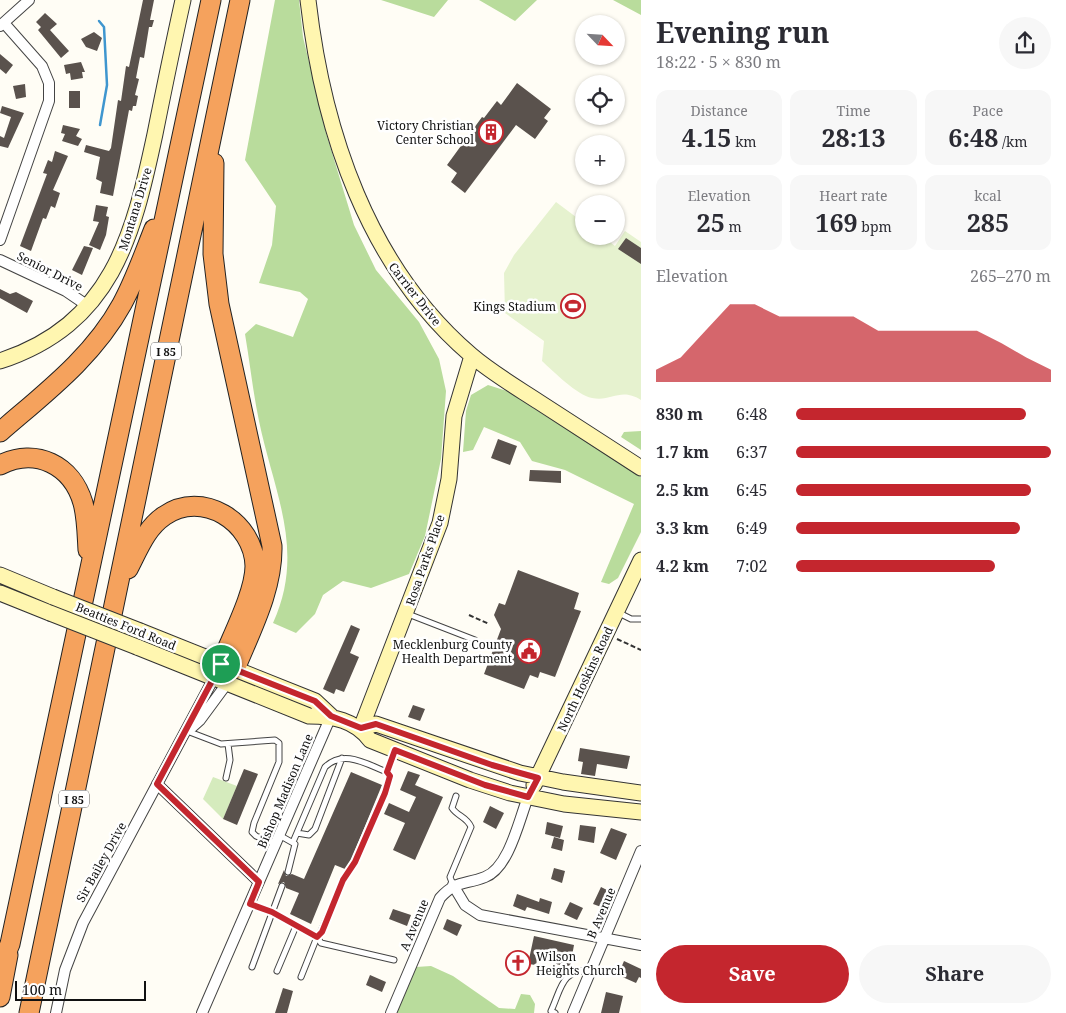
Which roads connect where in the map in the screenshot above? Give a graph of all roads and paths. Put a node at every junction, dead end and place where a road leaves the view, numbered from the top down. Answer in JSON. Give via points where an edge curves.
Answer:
{"nodes":[{"id":1,"x":29,"y":0,"type":"edge"},
{"id":2,"x":183,"y":0,"type":"edge"},
{"id":3,"x":211,"y":0,"type":"edge"},
{"id":4,"x":240,"y":0,"type":"edge"},
{"id":5,"x":308,"y":0,"type":"edge"},
{"id":6,"x":2,"y":24,"type":"edge"},
{"id":7,"x":215,"y":116,"type":"junction"},
{"id":8,"x":173,"y":182,"type":"junction"},
{"id":9,"x":0,"y":240,"type":"edge"},
{"id":10,"x":0,"y":260,"type":"edge"},
{"id":11,"x":88,"y":306,"type":"junction"},
{"id":12,"x":472,"y":356,"type":"junction"},
{"id":13,"x":0,"y":361,"type":"edge"},
{"id":14,"x":0,"y":432,"type":"edge"},
{"id":15,"x":0,"y":465,"type":"edge"},
{"id":16,"x":641,"y":468,"type":"edge"},
{"id":17,"x":641,"y":560,"type":"edge"},
{"id":18,"x":89,"y":568,"type":"junction"},
{"id":19,"x":0,"y":576,"type":"edge"},
{"id":20,"x":119,"y":585,"type":"junction"},
{"id":21,"x":0,"y":593,"type":"edge"},
{"id":22,"x":616,"y":612,"type":"junction"},
{"id":23,"x":406,"y":613,"type":"junction"},
{"id":24,"x":469,"y":615,"type":"dead end"},
{"id":25,"x":641,"y":619,"type":"edge"},
{"id":26,"x":489,"y":624,"type":"dead end"},
{"id":27,"x":615,"y":638,"type":"dead end"},
{"id":28,"x":475,"y":640,"type":"dead end"},
{"id":29,"x":641,"y":650,"type":"edge"},
{"id":30,"x":225,"y":674,"type":"junction"},
{"id":31,"x":331,"y":716,"type":"junction"},
{"id":32,"x":361,"y":728,"type":"junction"},
{"id":33,"x":187,"y":731,"type":"junction"},
{"id":34,"x":228,"y":744,"type":"junction"},
{"id":35,"x":395,"y":750,"type":"junction"},
{"id":36,"x":342,"y":758,"type":"junction"},
{"id":37,"x":387,"y":772,"type":"junction"},
{"id":38,"x":226,"y":778,"type":"dead end"},
{"id":39,"x":538,"y":778,"type":"junction"},
{"id":40,"x":157,"y":784,"type":"junction"},
{"id":41,"x":641,"y":793,"type":"edge"},
{"id":42,"x":456,"y":796,"type":"dead end"},
{"id":43,"x":528,"y":797,"type":"junction"},
{"id":44,"x":641,"y":812,"type":"edge"},
{"id":45,"x":297,"y":833,"type":"junction"},
{"id":46,"x":277,"y":840,"type":"junction"},
{"id":47,"x":293,"y":842,"type":"junction"},
{"id":48,"x":641,"y":851,"type":"edge"},
{"id":49,"x":288,"y":872,"type":"dead end"},
{"id":50,"x":259,"y":882,"type":"junction"},
{"id":51,"x":453,"y":885,"type":"junction"},
{"id":52,"x":282,"y":886,"type":"dead end"},
{"id":53,"x":250,"y":904,"type":"junction"},
{"id":54,"x":272,"y":912,"type":"junction"},
{"id":55,"x":296,"y":926,"type":"junction"},
{"id":56,"x":317,"y":937,"type":"junction"},
{"id":57,"x":604,"y":939,"type":"junction"},
{"id":58,"x":10,"y":944,"type":"junction"},
{"id":59,"x":641,"y":945,"type":"edge"},
{"id":60,"x":394,"y":960,"type":"dead end"},
{"id":61,"x":252,"y":967,"type":"dead end"},
{"id":62,"x":0,"y":968,"type":"edge"},
{"id":63,"x":591,"y":970,"type":"junction"},
{"id":64,"x":277,"y":971,"type":"dead end"},
{"id":65,"x":301,"y":977,"type":"dead end"},
{"id":66,"x":0,"y":997,"type":"edge"},
{"id":67,"x":29,"y":1013,"type":"edge"},
{"id":68,"x":56,"y":1013,"type":"edge"},
{"id":69,"x":202,"y":1013,"type":"edge"},
{"id":70,"x":391,"y":1013,"type":"edge"},
{"id":71,"x":555,"y":1013,"type":"edge"},
{"id":72,"x":573,"y":1013,"type":"edge"}],
"edges":[{"from":1,"to":6,"type":"street"},
{"from":2,"to":11,"type":"street","name":"Montana Drive","via":[[133,222],[112,274]]},
{"from":3,"to":8,"type":"highway","number":"I 85"},
{"from":4,"to":7,"type":"highway","number":"I 85"},
{"from":5,"to":12,"type":"street","name":"Carrier Drive","via":[[330,116],[372,231],[416,299]]},
{"from":6,"to":9,"type":"street","via":[[42,66],[50,92]]},
{"from":7,"to":20,"type":"highway","number":"I 85"},
{"from":7,"to":30,"type":"highway","via":[[213,238],[219,304],[272,546],[272,567],[267,587]]},
{"from":8,"to":14,"type":"highway","via":[[130,288],[105,330],[74,367]]},
{"from":8,"to":18,"type":"highway","number":"I 85"},
{"from":10,"to":11,"type":"street","name":"Senior Drive","via":[[66,291]]},
{"from":11,"to":13,"type":"street","name":"Montana Drive","via":[[67,326],[44,341]]},
{"from":12,"to":16,"type":"street","name":"Carrier Drive"},
{"from":12,"to":23,"type":"street","name":"Rosa Parks Place","via":[[454,416],[445,503]]},
{"from":15,"to":18,"type":"highway","via":[[19,458],[41,459],[54,464],[70,477],[85,510]]},
{"from":17,"to":22,"type":"street","name":"North Hoskins Road"},
{"from":18,"to":58,"type":"highway","number":"I 85"},
{"from":19,"to":30,"type":"street","name":"Beatties Ford Road","bridge":true,"via":[[140,631]]},
{"from":20,"to":30,"type":"highway","via":[[147,533],[170,512],[185,506],[201,506],[230,519],[242,530],[249,543],[254,575]]},
{"from":20,"to":67,"type":"highway","number":"I 85"},
{"from":21,"to":30,"type":"street","name":"Beatties Ford Road","bridge":true,"via":[[136,647]]},
{"from":22,"to":25,"type":"lane"},
{"from":22,"to":39,"type":"street","name":"North Hoskins Road"},
{"from":23,"to":28,"type":"lane"},
{"from":23,"to":32,"type":"street","name":"Rosa Parks Place"},
{"from":24,"to":26,"type":"path"},
{"from":27,"to":29,"type":"path"},
{"from":30,"to":31,"type":"street","name":"Beatties Ford Road","via":[[315,701]]},
{"from":30,"to":33,"type":"street","name":"Sir Bailey Drive"},
{"from":30,"to":33,"type":"street","name":"Sir Bailey Drive","via":[[200,720]]},
{"from":31,"to":32,"type":"street","name":"Beatties Ford Road"},
{"from":31,"to":46,"type":"street","name":"Bishop Madison Lane"},
{"from":32,"to":35,"type":"street","name":"Beatties Ford Road","via":[[370,740]]},
{"from":32,"to":39,"type":"street","name":"Beatties Ford Road","via":[[376,724]]},
{"from":33,"to":34,"type":"lane","via":[[209,741]]},
{"from":33,"to":40,"type":"street","name":"Sir Bailey Drive"},
{"from":34,"to":38,"type":"lane","via":[[230,760]]},
{"from":34,"to":46,"type":"lane","via":[[274,740],[279,743],[279,762],[252,832],[256,836]]},
{"from":35,"to":37,"type":"lane"},
{"from":35,"to":43,"type":"street","name":"Beatties Ford Road","via":[[485,785]]},
{"from":36,"to":37,"type":"lane"},
{"from":36,"to":45,"type":"lane","via":[[326,767]]},
{"from":36,"to":45,"type":"lane","via":[[315,829],[309,834]]},
{"from":37,"to":56,"type":"lane","via":[[390,776],[385,793]]},
{"from":39,"to":41,"type":"street","name":"Beatties Ford Road"},
{"from":39,"to":43,"type":"street","name":"North Hoskins Road"},
{"from":40,"to":50,"type":"street"},
{"from":40,"to":68,"type":"street","name":"Sir Bailey Drive","via":[[82,922],[65,970]]},
{"from":42,"to":51,"type":"lane","via":[[452,808],[472,826],[450,877]]},
{"from":43,"to":44,"type":"street","name":"Beatties Ford Road"},
{"from":43,"to":51,"type":"street","via":[[500,866],[484,878]]},
{"from":45,"to":47,"type":"lane"},
{"from":46,"to":47,"type":"lane"},
{"from":46,"to":50,"type":"street","name":"Bishop Madison Lane"},
{"from":47,"to":49,"type":"lane"},
{"from":48,"to":57,"type":"street","name":"B Avenue"},
{"from":50,"to":53,"type":"street","name":"Bishop Madison Lane"},
{"from":51,"to":57,"type":"street","via":[[465,905],[480,915]]},
{"from":51,"to":70,"type":"street","name":"A Avenue","via":[[438,902]]},
{"from":52,"to":54,"type":"lane"},
{"from":53,"to":54,"type":"lane"},
{"from":53,"to":69,"type":"street","name":"Bishop Madison Lane"},
{"from":54,"to":55,"type":"lane"},
{"from":54,"to":61,"type":"lane"},
{"from":55,"to":56,"type":"lane"},
{"from":55,"to":64,"type":"lane"},
{"from":56,"to":60,"type":"lane","via":[[321,944]]},
{"from":56,"to":65,"type":"lane"},
{"from":57,"to":59,"type":"street"},
{"from":57,"to":63,"type":"street","name":"B Avenue"},
{"from":58,"to":62,"type":"highway"},
{"from":58,"to":66,"type":"highway","number":"I 85"},
{"from":63,"to":71,"type":"lane","via":[[566,976],[552,1012]]},
{"from":63,"to":72,"type":"street","name":"B Avenue"}]}
